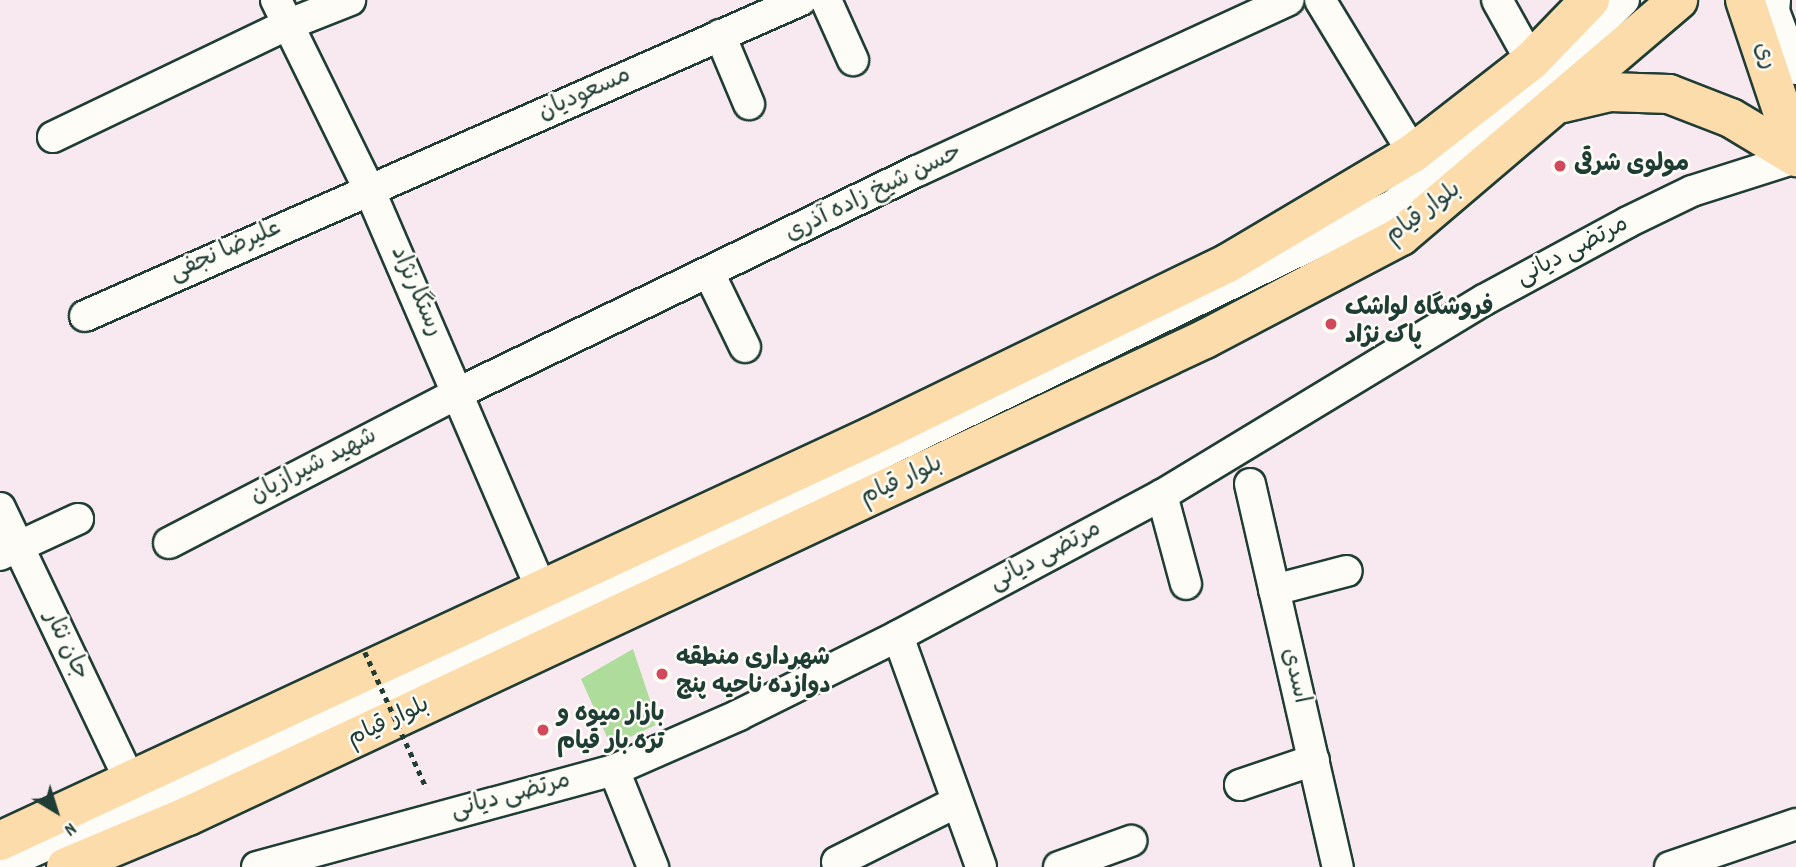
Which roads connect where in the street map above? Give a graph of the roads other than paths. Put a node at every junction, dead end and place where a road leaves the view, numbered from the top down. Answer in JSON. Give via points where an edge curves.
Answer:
{"nodes":[{"id":1,"x":350,"y":0,"type":"edge"},
{"id":2,"x":826,"y":0,"type":"edge"},
{"id":3,"x":1289,"y":0,"type":"edge"},
{"id":4,"x":1320,"y":0,"type":"edge"},
{"id":5,"x":1497,"y":0,"type":"edge"},
{"id":6,"x":1590,"y":0,"type":"edge"},
{"id":7,"x":1624,"y":0,"type":"edge"},
{"id":8,"x":1678,"y":0,"type":"edge"},
{"id":9,"x":1745,"y":0,"type":"edge"},
{"id":10,"x":1775,"y":0,"type":"edge"},
{"id":11,"x":793,"y":1,"type":"edge"},
{"id":12,"x":281,"y":13,"type":"edge"},
{"id":13,"x":720,"y":35,"type":"junction"},
{"id":14,"x":853,"y":60,"type":"dead end"},
{"id":15,"x":1531,"y":61,"type":"junction"},
{"id":16,"x":1796,"y":69,"type":"edge"},
{"id":17,"x":749,"y":104,"type":"dead end"},
{"id":18,"x":1558,"y":104,"type":"junction"},
{"id":19,"x":53,"y":137,"type":"dead end"},
{"id":20,"x":1413,"y":153,"type":"junction"},
{"id":21,"x":1796,"y":156,"type":"edge"},
{"id":22,"x":369,"y":189,"type":"junction"},
{"id":23,"x":710,"y":275,"type":"junction"},
{"id":24,"x":85,"y":316,"type":"dead end"},
{"id":25,"x":745,"y":347,"type":"dead end"},
{"id":26,"x":460,"y":392,"type":"junction"},
{"id":27,"x":1250,"y":484,"type":"dead end"},
{"id":28,"x":1162,"y":495,"type":"junction"},
{"id":29,"x":0,"y":508,"type":"edge"},
{"id":30,"x":78,"y":519,"type":"dead end"},
{"id":31,"x":169,"y":542,"type":"dead end"},
{"id":32,"x":9,"y":551,"type":"edge"},
{"id":33,"x":1347,"y":570,"type":"dead end"},
{"id":34,"x":1185,"y":584,"type":"dead end"},
{"id":35,"x":542,"y":590,"type":"junction"},
{"id":36,"x":1274,"y":590,"type":"junction"},
{"id":37,"x":898,"y":636,"type":"junction"},
{"id":38,"x":1314,"y":760,"type":"junction"},
{"id":39,"x":614,"y":770,"type":"junction"},
{"id":40,"x":131,"y":783,"type":"junction"},
{"id":41,"x":1240,"y":785,"type":"dead end"},
{"id":42,"x":957,"y":802,"type":"junction"},
{"id":43,"x":1796,"y":824,"type":"edge"},
{"id":44,"x":0,"y":841,"type":"edge"},
{"id":45,"x":1131,"y":841,"type":"dead end"},
{"id":46,"x":837,"y":862,"type":"dead end"},
{"id":47,"x":0,"y":866,"type":"edge"},
{"id":48,"x":66,"y":867,"type":"edge"},
{"id":49,"x":257,"y":867,"type":"edge"},
{"id":50,"x":653,"y":867,"type":"edge"},
{"id":51,"x":981,"y":867,"type":"edge"},
{"id":52,"x":1059,"y":867,"type":"edge"},
{"id":53,"x":1338,"y":867,"type":"edge"},
{"id":54,"x":1670,"y":867,"type":"edge"}],
"edges":[{"from":1,"to":12,"type":"street"},
{"from":2,"to":14,"type":"street"},
{"from":3,"to":23,"type":"street","name":"حسن شیخ زاده آذری","via":[[917,171]]},
{"from":4,"to":20,"type":"street"},
{"from":5,"to":15,"type":"street"},
{"from":6,"to":15,"type":"main road"},
{"from":7,"to":47,"type":"street","via":[[1520,104],[1392,206],[358,707]]},
{"from":8,"to":18,"type":"main road","name":"بلوار قیام"},
{"from":9,"to":21,"type":"main road","name":"ری"},
{"from":10,"to":16,"type":"street","via":[[1774,11]]},
{"from":11,"to":13,"type":"street","name":"مسعودیان"},
{"from":12,"to":19,"type":"street"},
{"from":12,"to":22,"type":"street","name":"رستگارنژاد"},
{"from":13,"to":17,"type":"street"},
{"from":13,"to":22,"type":"street","name":"مسعودیان"},
{"from":15,"to":18,"type":"main road","via":[[1556,76],[1561,90]]},
{"from":15,"to":20,"type":"main road"},
{"from":18,"to":21,"type":"main road","via":[[1610,92],[1669,94],[1731,118]]},
{"from":18,"to":48,"type":"main road","name":"بلوار قیام","via":[[1401,236],[1205,340],[188,816]]},
{"from":20,"to":35,"type":"main road","via":[[1228,262]]},
{"from":21,"to":28,"type":"street","name":"مرتضی دیانی","via":[[1692,191],[1628,222],[1484,300]]},
{"from":22,"to":24,"type":"street","name":"علیرضا نجفی"},
{"from":22,"to":26,"type":"street","name":"رستگارنژاد"},
{"from":23,"to":25,"type":"street"},
{"from":23,"to":26,"type":"street","name":"حسن شیخ زاده آذری"},
{"from":26,"to":31,"type":"street","name":"شهید شیرازیان"},
{"from":26,"to":35,"type":"street","name":"رستگارنژاد"},
{"from":27,"to":36,"type":"street","name":"اسدی"},
{"from":28,"to":34,"type":"street"},
{"from":28,"to":37,"type":"street","name":"مرتضی دیانی"},
{"from":29,"to":32,"type":"street","name":"جان نثار"},
{"from":30,"to":32,"type":"street"},
{"from":32,"to":40,"type":"street","name":"جان نثار"},
{"from":33,"to":36,"type":"street"},
{"from":35,"to":40,"type":"main road"},
{"from":36,"to":38,"type":"street","name":"اسدی"},
{"from":37,"to":39,"type":"street","name":"مرتضی دیانی","via":[[739,715]]},
{"from":37,"to":42,"type":"street"},
{"from":38,"to":41,"type":"street"},
{"from":38,"to":53,"type":"street","name":"اسدی"},
{"from":39,"to":49,"type":"street","name":"مرتضی دیانی"},
{"from":39,"to":50,"type":"street"},
{"from":40,"to":44,"type":"main road"},
{"from":42,"to":46,"type":"street"},
{"from":42,"to":51,"type":"street"},
{"from":43,"to":54,"type":"street"},
{"from":45,"to":52,"type":"street"}]}
